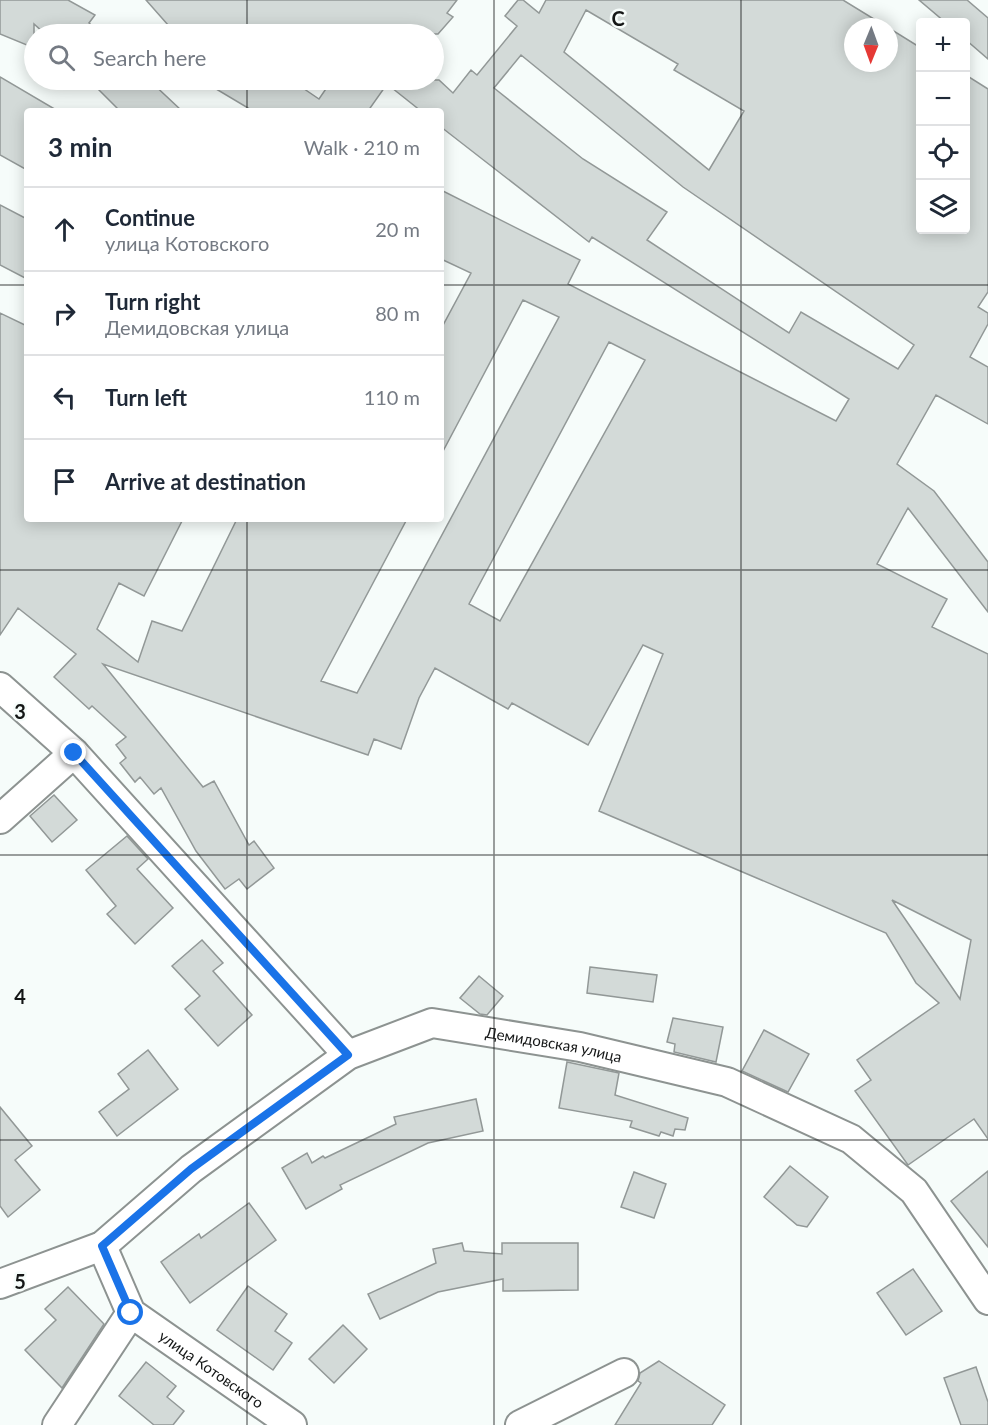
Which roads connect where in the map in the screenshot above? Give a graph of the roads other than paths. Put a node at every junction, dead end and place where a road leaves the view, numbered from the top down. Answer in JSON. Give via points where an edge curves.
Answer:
{"nodes":[{"id":1,"x":0,"y":687,"type":"edge"},
{"id":2,"x":74,"y":753,"type":"junction"},
{"id":3,"x":0,"y":819,"type":"edge"},
{"id":4,"x":348,"y":1055,"type":"junction"},
{"id":5,"x":102,"y":1246,"type":"junction"},
{"id":6,"x":0,"y":1284,"type":"edge"},
{"id":7,"x":988,"y":1300,"type":"edge"},
{"id":8,"x":131,"y":1313,"type":"junction"},
{"id":9,"x":624,"y":1373,"type":"dead end"},
{"id":10,"x":57,"y":1425,"type":"edge"},
{"id":11,"x":292,"y":1425,"type":"edge"},
{"id":12,"x":520,"y":1425,"type":"edge"}],
"edges":[{"from":1,"to":2,"type":"street"},
{"from":2,"to":3,"type":"street"},
{"from":2,"to":4,"type":"street"},
{"from":4,"to":5,"type":"street","name":"Демидовская улица","via":[[191,1169]]},
{"from":4,"to":7,"type":"street","name":"Демидовская улица","via":[[432,1023],[579,1047],[727,1082],[851,1139],[914,1191]]},
{"from":5,"to":6,"type":"street"},
{"from":5,"to":8,"type":"street"},
{"from":8,"to":10,"type":"street"},
{"from":8,"to":11,"type":"street","name":"улица Котовского"},
{"from":9,"to":12,"type":"street"}]}
